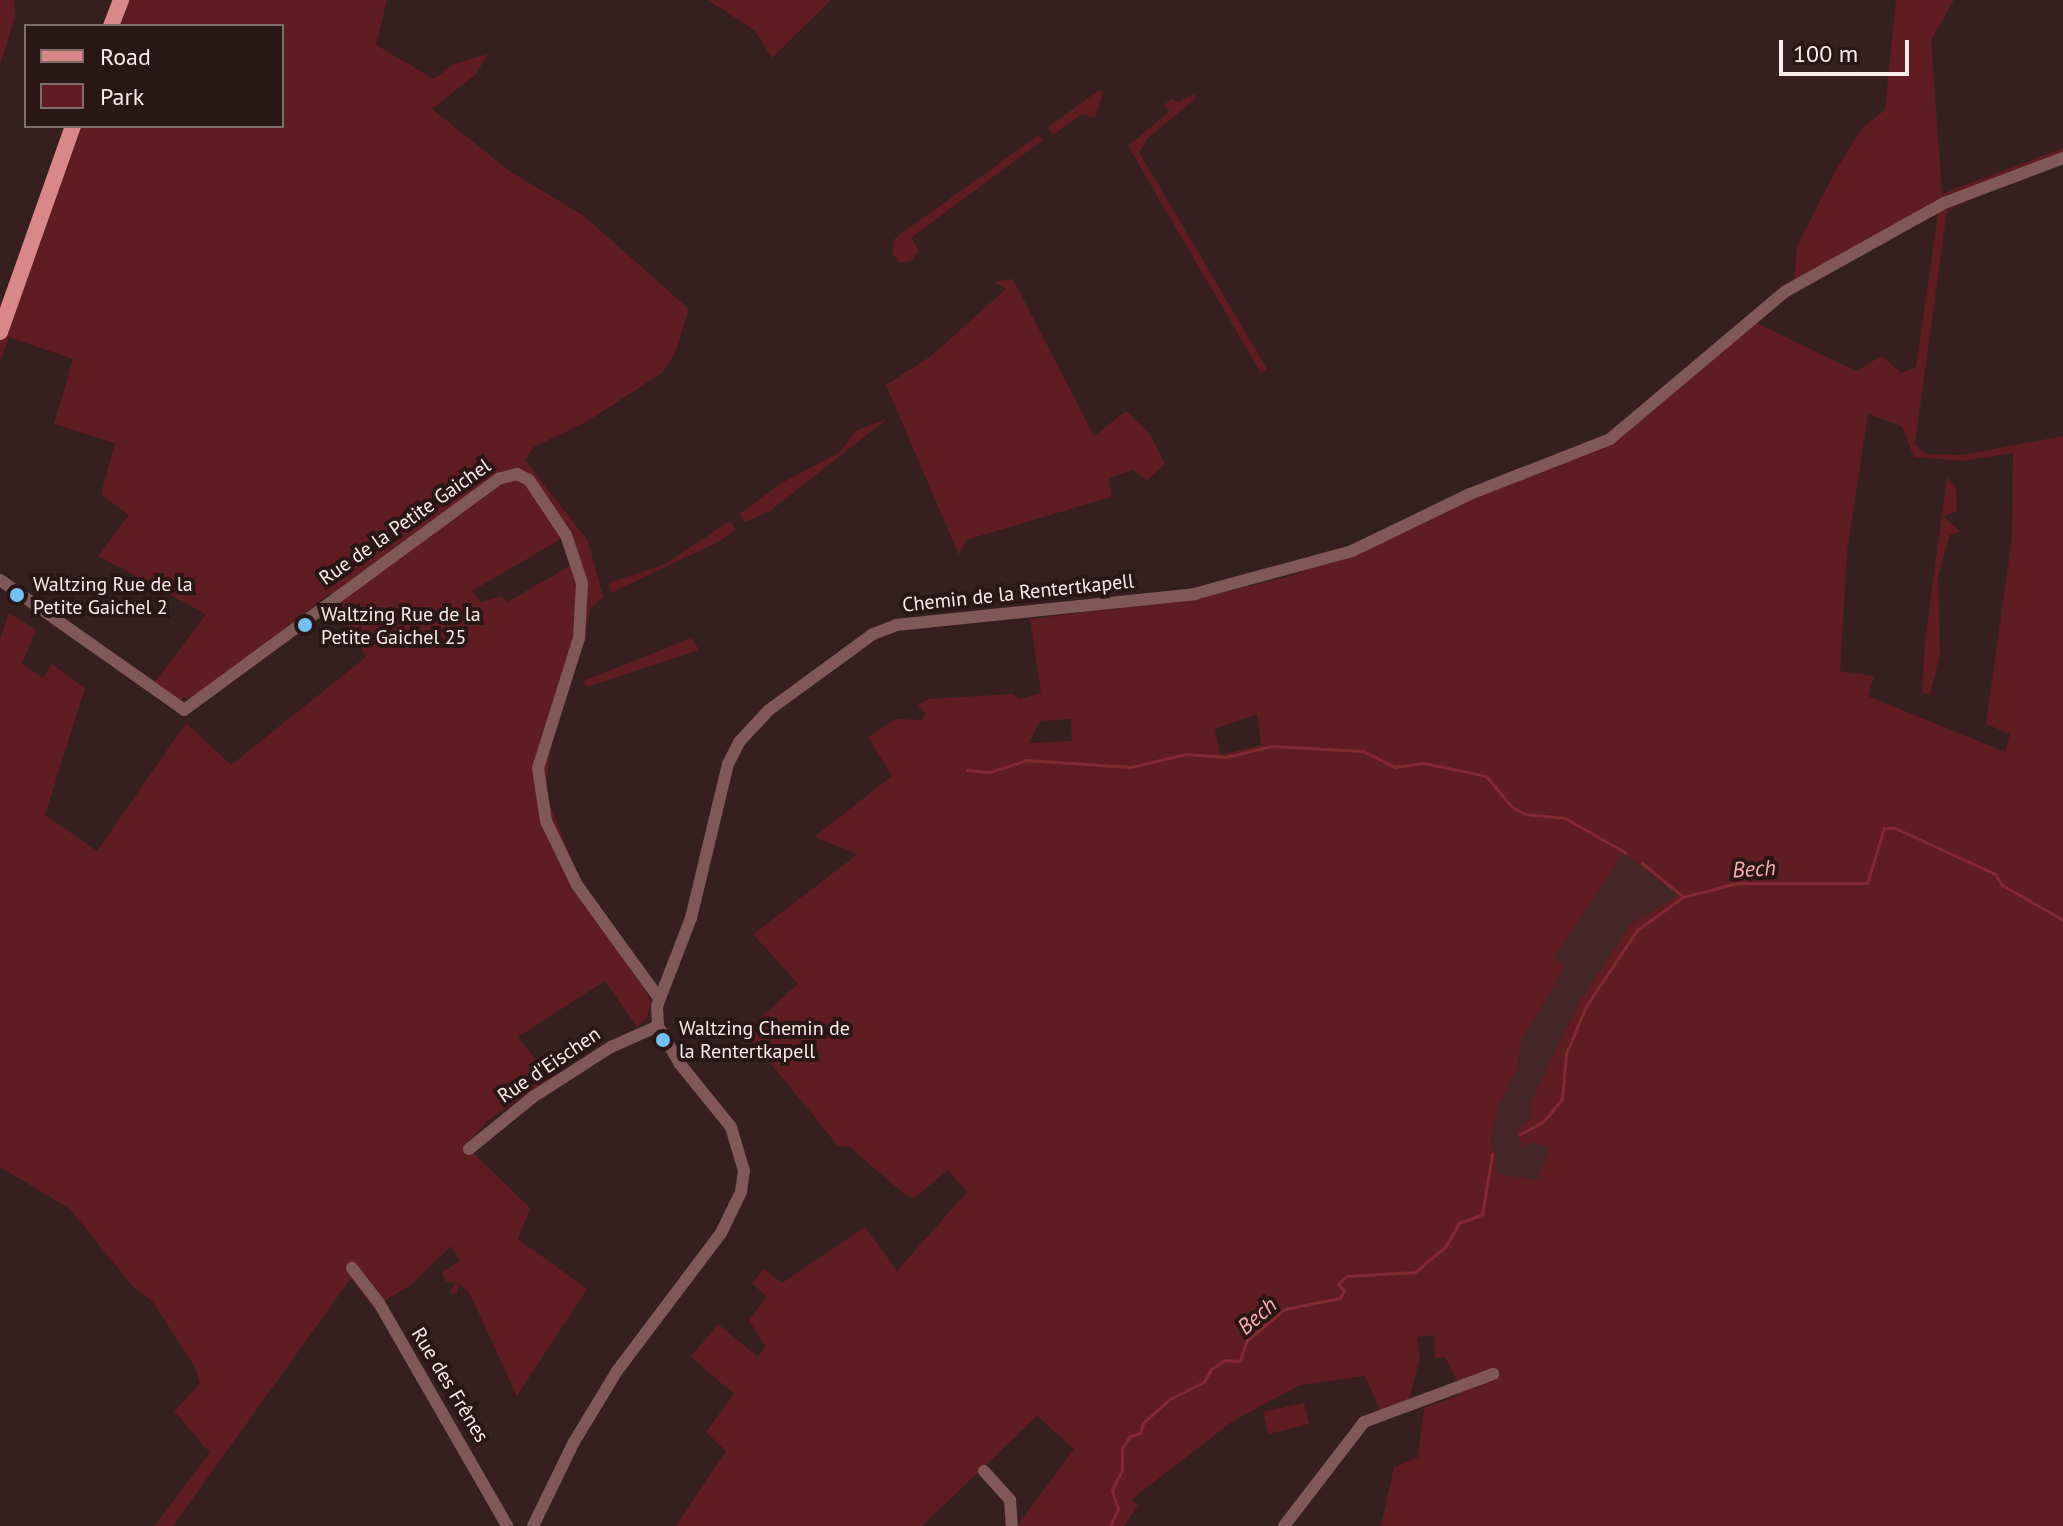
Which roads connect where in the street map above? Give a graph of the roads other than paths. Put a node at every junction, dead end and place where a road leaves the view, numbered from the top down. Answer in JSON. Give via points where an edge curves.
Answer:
{"nodes":[{"id":1,"x":121,"y":0,"type":"edge"},
{"id":2,"x":112,"y":24,"type":"edge"},
{"id":3,"x":72,"y":128,"type":"edge"},
{"id":4,"x":2063,"y":158,"type":"edge"},
{"id":5,"x":0,"y":332,"type":"edge"},
{"id":6,"x":0,"y":580,"type":"edge"},
{"id":7,"x":658,"y":997,"type":"junction"},
{"id":8,"x":658,"y":1026,"type":"junction"},
{"id":9,"x":469,"y":1149,"type":"dead end"},
{"id":10,"x":352,"y":1268,"type":"dead end"},
{"id":11,"x":1493,"y":1374,"type":"dead end"},
{"id":12,"x":984,"y":1471,"type":"dead end"},
{"id":13,"x":507,"y":1526,"type":"edge"},
{"id":14,"x":533,"y":1526,"type":"edge"},
{"id":15,"x":1012,"y":1526,"type":"edge"},
{"id":16,"x":1284,"y":1526,"type":"edge"}],
"edges":[{"from":1,"to":2,"type":"main road"},
{"from":3,"to":5,"type":"main road"},
{"from":4,"to":7,"type":"street","name":"Chemin de la Rentertkapell","via":[[1944,203],[1786,291],[1610,439],[1470,494],[1352,551],[1194,594],[1090,609],[921,620],[873,634],[769,710],[739,742],[714,813],[691,918]]},
{"from":6,"to":7,"type":"street","name":"Rue de la Petite Gaichel","via":[[184,710],[499,479],[517,474],[529,480],[566,535],[582,598],[579,638],[538,768],[546,821],[577,885]]},
{"from":7,"to":8,"type":"street","name":"Chemin de la Rentertkapell"},
{"from":8,"to":9,"type":"street","name":"Rue d'Eischen","via":[[611,1047],[533,1097]]},
{"from":8,"to":14,"type":"street","via":[[680,1064],[731,1127],[744,1171],[741,1192],[721,1233],[617,1371]]},
{"from":10,"to":13,"type":"street","name":"Rue des Frênes","via":[[379,1303]]},
{"from":11,"to":16,"type":"street","via":[[1364,1422]]},
{"from":12,"to":15,"type":"street","via":[[1010,1500]]}]}
